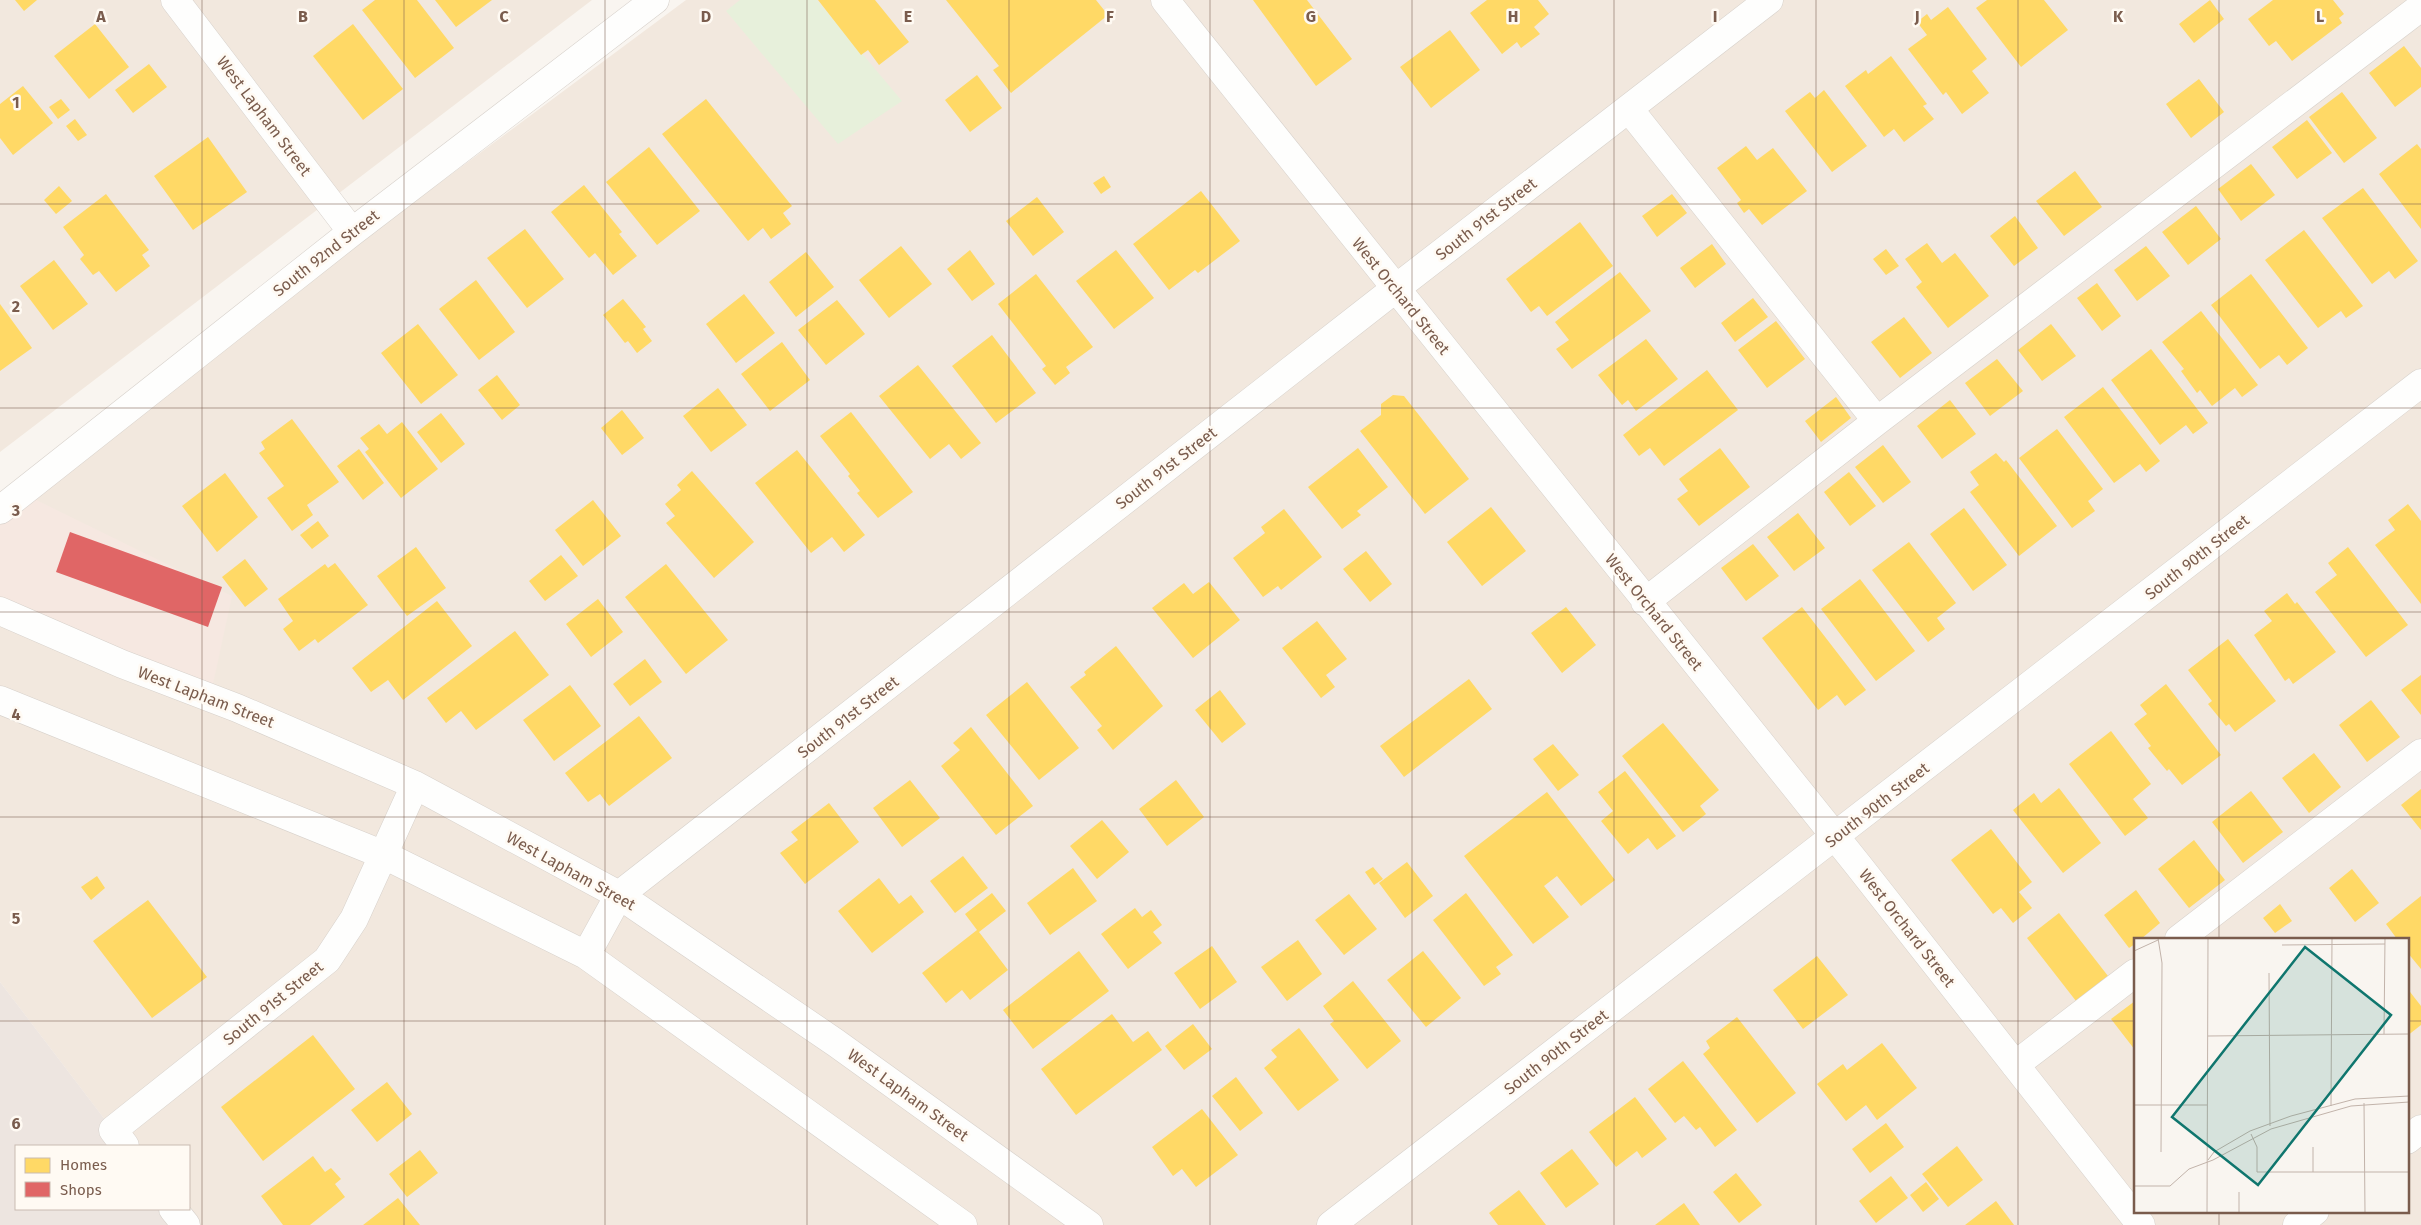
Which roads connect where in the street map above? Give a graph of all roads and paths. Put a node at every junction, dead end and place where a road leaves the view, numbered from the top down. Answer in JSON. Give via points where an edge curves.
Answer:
{"nodes":[{"id":1,"x":175,"y":0,"type":"edge"},
{"id":2,"x":655,"y":0,"type":"edge"},
{"id":3,"x":1165,"y":0,"type":"edge"},
{"id":4,"x":1769,"y":0,"type":"edge"},
{"id":5,"x":2421,"y":7,"type":"edge"},
{"id":6,"x":1629,"y":109,"type":"junction"},
{"id":7,"x":352,"y":232,"type":"junction"},
{"id":8,"x":1395,"y":289,"type":"junction"},
{"id":9,"x":2421,"y":383,"type":"edge"},
{"id":10,"x":1877,"y":421,"type":"junction"},
{"id":11,"x":0,"y":510,"type":"edge"},
{"id":12,"x":1645,"y":602,"type":"junction"},
{"id":13,"x":0,"y":611,"type":"edge"},
{"id":14,"x":0,"y":700,"type":"edge"},
{"id":15,"x":2421,"y":753,"type":"edge"},
{"id":16,"x":415,"y":785,"type":"junction"},
{"id":17,"x":1835,"y":837,"type":"junction"},
{"id":18,"x":384,"y":855,"type":"junction"},
{"id":19,"x":619,"y":895,"type":"junction"},
{"id":20,"x":2181,"y":938,"type":"edge"},
{"id":21,"x":586,"y":955,"type":"junction"},
{"id":22,"x":2134,"y":974,"type":"edge"},
{"id":23,"x":2015,"y":1065,"type":"junction"},
{"id":24,"x":2421,"y":1129,"type":"edge"},
{"id":25,"x":119,"y":1138,"type":"edge"},
{"id":26,"x":2408,"y":1139,"type":"edge"},
{"id":27,"x":174,"y":1210,"type":"edge"},
{"id":28,"x":2313,"y":1212,"type":"edge"},
{"id":29,"x":186,"y":1225,"type":"edge"},
{"id":30,"x":963,"y":1225,"type":"edge"},
{"id":31,"x":1089,"y":1225,"type":"edge"},
{"id":32,"x":1331,"y":1225,"type":"edge"},
{"id":33,"x":2141,"y":1225,"type":"edge"},
{"id":34,"x":2297,"y":1225,"type":"edge"}],
"edges":[{"from":1,"to":7,"type":"street","name":"West Lapham Street"},
{"from":2,"to":7,"type":"street","name":"South 92nd Street"},
{"from":3,"to":8,"type":"street","name":"West Orchard Street"},
{"from":4,"to":6,"type":"street","name":"South 91st Street"},
{"from":5,"to":10,"type":"street"},
{"from":6,"to":8,"type":"street","name":"South 91st Street"},
{"from":6,"to":10,"type":"street"},
{"from":7,"to":11,"type":"street","name":"South 92nd Street"},
{"from":8,"to":12,"type":"street","name":"West Orchard Street"},
{"from":8,"to":19,"type":"street","name":"South 91st Street"},
{"from":9,"to":17,"type":"street","name":"South 90th Street"},
{"from":10,"to":12,"type":"street"},
{"from":12,"to":17,"type":"street","name":"West Orchard Street"},
{"from":13,"to":16,"type":"street","name":"West Lapham Street"},
{"from":14,"to":18,"type":"street"},
{"from":15,"to":20,"type":"street"},
{"from":16,"to":18,"type":"street","name":"South 91st Street"},
{"from":16,"to":19,"type":"street","name":"West Lapham Street"},
{"from":17,"to":23,"type":"street","name":"West Orchard Street"},
{"from":17,"to":32,"type":"street","name":"South 90th Street"},
{"from":18,"to":21,"type":"street"},
{"from":18,"to":25,"type":"street","name":"South 91st Street","via":[[354,919],[327,960]]},
{"from":19,"to":21,"type":"street","name":"South 91st Street"},
{"from":19,"to":31,"type":"street","name":"West Lapham Street","via":[[836,1043]]},
{"from":21,"to":30,"type":"street"},
{"from":22,"to":23,"type":"street"},
{"from":23,"to":33,"type":"street","name":"West Orchard Street"},
{"from":24,"to":26,"type":"street"},
{"from":27,"to":29,"type":"street"},
{"from":28,"to":34,"type":"street"}]}
